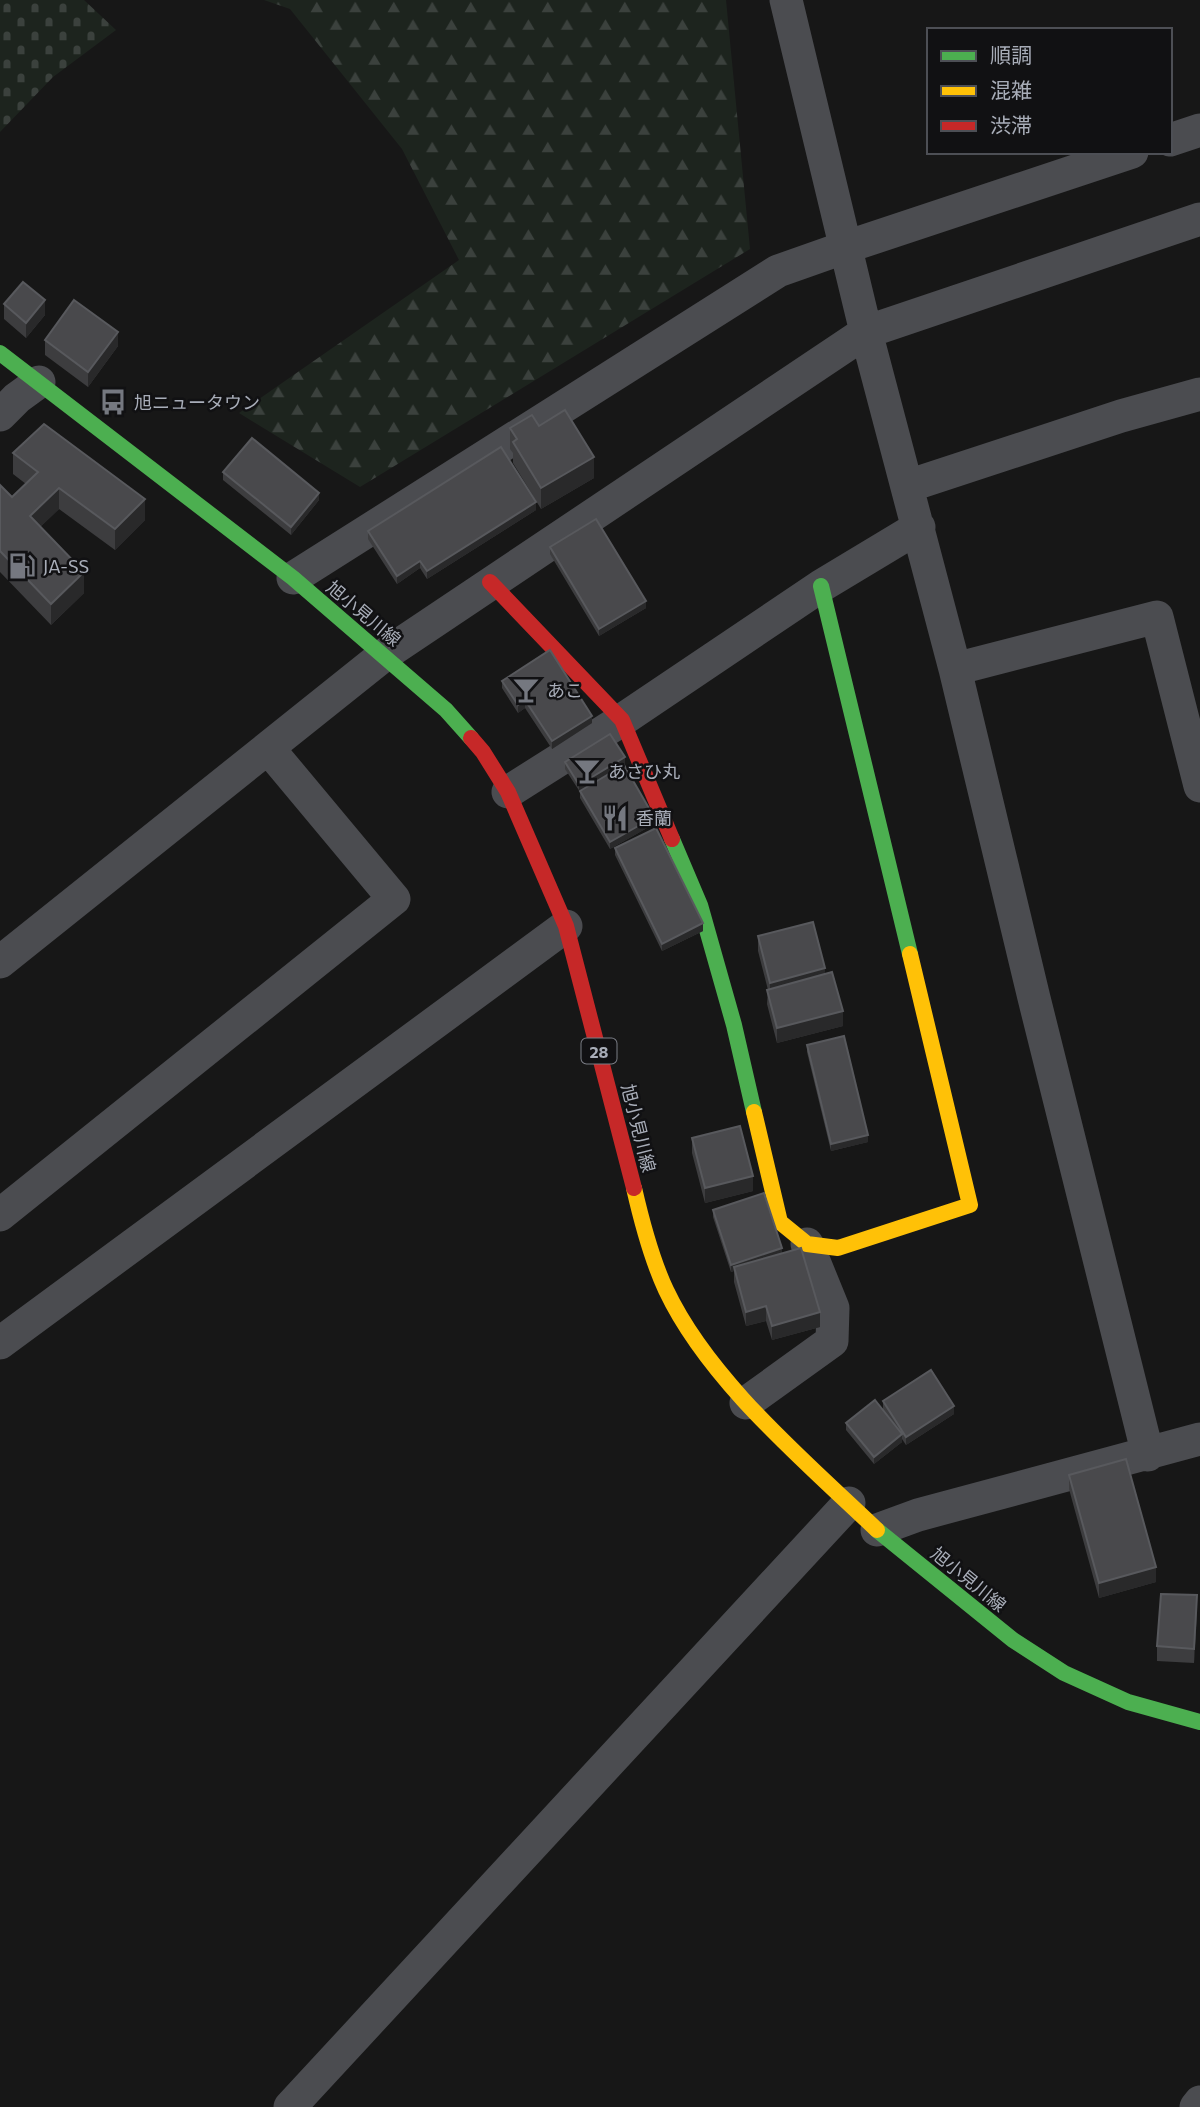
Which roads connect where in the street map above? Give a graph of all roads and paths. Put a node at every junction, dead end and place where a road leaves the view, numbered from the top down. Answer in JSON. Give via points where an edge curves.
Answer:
{"nodes":[{"id":1,"x":786,"y":0,"type":"edge"},
{"id":2,"x":1200,"y":130,"type":"edge"},
{"id":3,"x":1172,"y":139,"type":"edge"},
{"id":4,"x":1126,"y":154,"type":"edge"},
{"id":5,"x":1200,"y":219,"type":"edge"},
{"id":6,"x":846,"y":247,"type":"junction"},
{"id":7,"x":866,"y":332,"type":"junction"},
{"id":8,"x":0,"y":353,"type":"edge"},
{"id":9,"x":38,"y":382,"type":"junction"},
{"id":10,"x":1200,"y":394,"type":"edge"},
{"id":11,"x":0,"y":415,"type":"edge"},
{"id":12,"x":908,"y":486,"type":"junction"},
{"id":13,"x":919,"y":527,"type":"junction"},
{"id":14,"x":293,"y":578,"type":"junction"},
{"id":15,"x":490,"y":582,"type":"junction"},
{"id":16,"x":821,"y":586,"type":"junction"},
{"id":17,"x":384,"y":655,"type":"junction"},
{"id":18,"x":955,"y":669,"type":"junction"},
{"id":19,"x":622,"y":720,"type":"junction"},
{"id":20,"x":268,"y":748,"type":"junction"},
{"id":21,"x":1200,"y":786,"type":"edge"},
{"id":22,"x":508,"y":792,"type":"junction"},
{"id":23,"x":566,"y":926,"type":"junction"},
{"id":24,"x":0,"y":962,"type":"edge"},
{"id":25,"x":0,"y":1215,"type":"edge"},
{"id":26,"x":807,"y":1244,"type":"junction"},
{"id":27,"x":0,"y":1343,"type":"edge"},
{"id":28,"x":746,"y":1403,"type":"junction"},
{"id":29,"x":1200,"y":1439,"type":"edge"},
{"id":30,"x":1149,"y":1455,"type":"junction"},
{"id":31,"x":849,"y":1503,"type":"junction"},
{"id":32,"x":877,"y":1530,"type":"junction"},
{"id":33,"x":1200,"y":1722,"type":"edge"},
{"id":34,"x":1200,"y":2102,"type":"edge"},
{"id":35,"x":290,"y":2107,"type":"edge"},
{"id":36,"x":1196,"y":2107,"type":"edge"}],
"edges":[{"from":1,"to":6,"type":"street"},
{"from":2,"to":3,"type":"street"},
{"from":4,"to":6,"type":"street"},
{"from":5,"to":7,"type":"street"},
{"from":6,"to":7,"type":"street"},
{"from":6,"to":14,"type":"street","via":[[778,271]]},
{"from":7,"to":12,"type":"street"},
{"from":7,"to":15,"type":"street"},
{"from":8,"to":9,"type":"main road","name":"旭小見川線","number":"28"},
{"from":9,"to":11,"type":"street"},
{"from":9,"to":14,"type":"main road","name":"旭小見川線","number":"28"},
{"from":10,"to":12,"type":"street"},
{"from":12,"to":13,"type":"street"},
{"from":13,"to":16,"type":"street"},
{"from":13,"to":18,"type":"street"},
{"from":14,"to":17,"type":"main road","name":"旭小見川線","number":"28"},
{"from":15,"to":17,"type":"street"},
{"from":15,"to":19,"type":"main road"},
{"from":16,"to":19,"type":"street"},
{"from":16,"to":26,"type":"main road","via":[[970,1205],[838,1248]]},
{"from":17,"to":20,"type":"street"},
{"from":17,"to":22,"type":"main road","name":"旭小見川線","number":"28","via":[[446,710],[483,752]]},
{"from":18,"to":21,"type":"street","via":[[1157,617]]},
{"from":18,"to":30,"type":"street"},
{"from":19,"to":22,"type":"street"},
{"from":19,"to":26,"type":"main road","via":[[700,905],[734,1025],[780,1222]]},
{"from":20,"to":24,"type":"street"},
{"from":20,"to":25,"type":"street","via":[[394,899]]},
{"from":22,"to":23,"type":"main road","name":"旭小見川線","number":"28"},
{"from":23,"to":27,"type":"street"},
{"from":23,"to":28,"type":"main road","name":"旭小見川線","number":"28","via":[[644,1229],[666,1290],[692,1336]]},
{"from":26,"to":28,"type":"street","via":[[833,1308],[832,1341]]},
{"from":28,"to":31,"type":"main road","name":"旭小見川線","number":"28"},
{"from":29,"to":30,"type":"street"},
{"from":30,"to":32,"type":"street"},
{"from":31,"to":32,"type":"main road","name":"旭小見川線","number":"28"},
{"from":31,"to":35,"type":"street"},
{"from":32,"to":33,"type":"main road","name":"旭小見川線","number":"28","via":[[1013,1640],[1064,1673],[1128,1702]]},
{"from":34,"to":36,"type":"street"}]}
